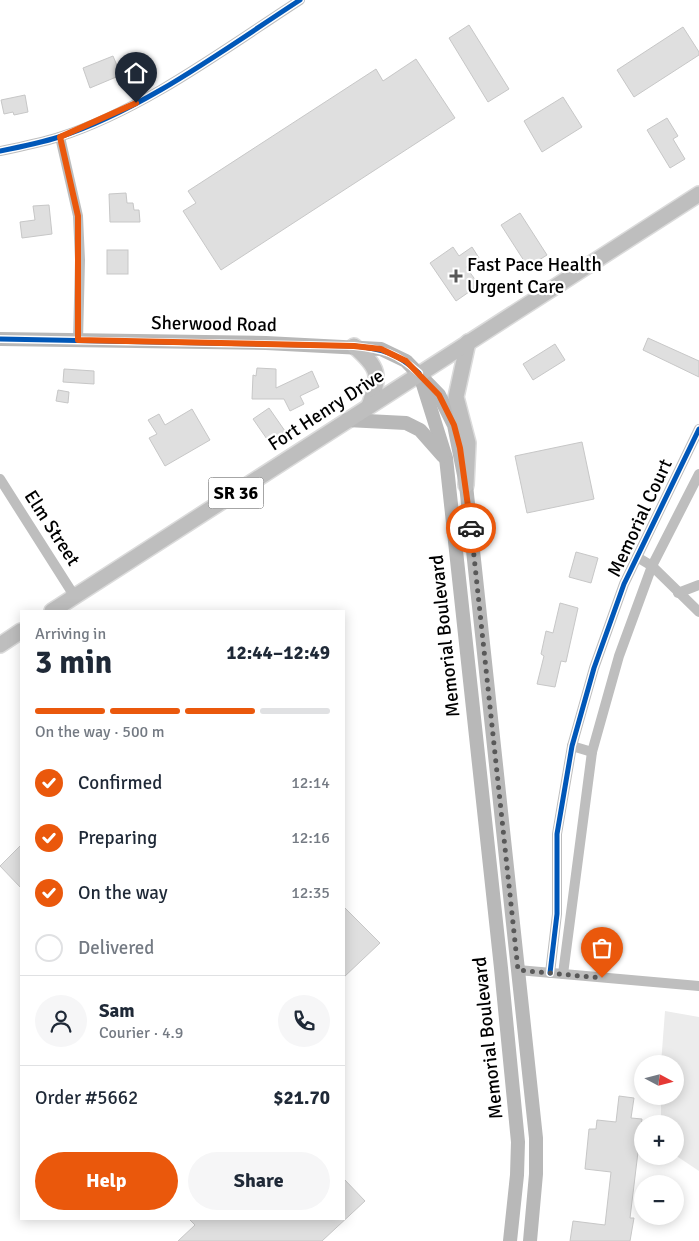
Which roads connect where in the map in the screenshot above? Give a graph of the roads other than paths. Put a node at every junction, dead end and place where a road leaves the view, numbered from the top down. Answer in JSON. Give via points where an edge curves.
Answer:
{"nodes":[{"id":1,"x":300,"y":0,"type":"edge"},
{"id":2,"x":60,"y":137,"type":"junction"},
{"id":3,"x":0,"y":151,"type":"edge"},
{"id":4,"x":699,"y":194,"type":"edge"},
{"id":5,"x":0,"y":339,"type":"edge"},
{"id":6,"x":78,"y":340,"type":"junction"},
{"id":7,"x":468,"y":342,"type":"junction"},
{"id":8,"x":354,"y":346,"type":"junction"},
{"id":9,"x":419,"y":373,"type":"junction"},
{"id":10,"x":369,"y":406,"type":"junction"},
{"id":11,"x":347,"y":420,"type":"junction"},
{"id":12,"x":699,"y":429,"type":"edge"},
{"id":13,"x":446,"y":458,"type":"junction"},
{"id":14,"x":699,"y":474,"type":"edge"},
{"id":15,"x":0,"y":479,"type":"edge"},
{"id":16,"x":466,"y":485,"type":"junction"},
{"id":17,"x":637,"y":557,"type":"junction"},
{"id":18,"x":652,"y":566,"type":"junction"},
{"id":19,"x":699,"y":585,"type":"edge"},
{"id":20,"x":678,"y":593,"type":"junction"},
{"id":21,"x":75,"y":597,"type":"junction"},
{"id":22,"x":54,"y":610,"type":"edge"},
{"id":23,"x":699,"y":612,"type":"edge"},
{"id":24,"x":20,"y":632,"type":"edge"},
{"id":25,"x":0,"y":645,"type":"edge"},
{"id":26,"x":572,"y":746,"type":"junction"},
{"id":27,"x":592,"y":752,"type":"junction"},
{"id":28,"x":503,"y":815,"type":"junction"},
{"id":29,"x":483,"y":819,"type":"junction"},
{"id":30,"x":500,"y":968,"type":"junction"},
{"id":31,"x":518,"y":970,"type":"junction"},
{"id":32,"x":550,"y":973,"type":"junction"},
{"id":33,"x":562,"y":974,"type":"junction"},
{"id":34,"x":699,"y":986,"type":"edge"},
{"id":35,"x":514,"y":1202,"type":"junction"},
{"id":36,"x":510,"y":1241,"type":"edge"},
{"id":37,"x":518,"y":1241,"type":"edge"},
{"id":38,"x":530,"y":1241,"type":"edge"}],
"edges":[{"from":1,"to":2,"type":"street","via":[[148,96]]},
{"from":2,"to":3,"type":"street"},
{"from":2,"to":6,"type":"street","via":[[78,216]]},
{"from":4,"to":7,"type":"main road","name":"Fort Henry Drive","number":"SR 36"},
{"from":5,"to":6,"type":"main road","name":"Sherwood Road"},
{"from":6,"to":8,"type":"main road","name":"Sherwood Road"},
{"from":7,"to":9,"type":"main road","name":"Fort Henry Drive","number":"SR 36"},
{"from":7,"to":16,"type":"main road","via":[[456,397],[468,443]]},
{"from":8,"to":9,"type":"main road","name":"Sherwood Road","via":[[381,349],[406,361]]},
{"from":8,"to":10,"type":"main road","via":[[374,366],[378,375]]},
{"from":9,"to":10,"type":"main road","name":"Fort Henry Drive","number":"SR 36"},
{"from":9,"to":13,"type":"main road","name":"Memorial Boulevard"},
{"from":9,"to":16,"type":"main road","name":"Memorial Boulevard","via":[[439,395],[454,425]]},
{"from":10,"to":11,"type":"main road","name":"Fort Henry Drive","number":"SR 36"},
{"from":11,"to":13,"type":"main road","via":[[406,423],[420,430]]},
{"from":11,"to":21,"type":"main road","name":"Fort Henry Drive","number":"SR 36"},
{"from":12,"to":17,"type":"street","name":"Memorial Court"},
{"from":13,"to":29,"type":"main road","name":"Memorial Boulevard"},
{"from":14,"to":18,"type":"street","name":"Memorial Court"},
{"from":15,"to":21,"type":"street","name":"Elm Street"},
{"from":16,"to":28,"type":"main road","name":"Memorial Boulevard"},
{"from":17,"to":18,"type":"street"},
{"from":17,"to":26,"type":"street","name":"Memorial Court","via":[[594,668]]},
{"from":18,"to":20,"type":"street"},
{"from":18,"to":27,"type":"street","name":"Memorial Court","via":[[619,656]]},
{"from":19,"to":20,"type":"street"},
{"from":20,"to":23,"type":"street"},
{"from":21,"to":22,"type":"main road","name":"Fort Henry Drive","number":"SR 36"},
{"from":24,"to":25,"type":"main road"},
{"from":26,"to":27,"type":"street"},
{"from":26,"to":32,"type":"street","name":"Memorial Court","via":[[557,834],[557,914]]},
{"from":27,"to":33,"type":"street","name":"Memorial Court"},
{"from":28,"to":29,"type":"main road"},
{"from":28,"to":31,"type":"main road","name":"Memorial Boulevard"},
{"from":29,"to":30,"type":"main road","name":"Memorial Boulevard"},
{"from":30,"to":31,"type":"main road"},
{"from":30,"to":35,"type":"main road","name":"Memorial Boulevard","via":[[518,1142]]},
{"from":31,"to":32,"type":"street"},
{"from":31,"to":38,"type":"main road","name":"Memorial Boulevard","via":[[537,1152]]},
{"from":32,"to":33,"type":"street"},
{"from":33,"to":34,"type":"street"},
{"from":35,"to":36,"type":"main road","name":"Memorial Boulevard"},
{"from":35,"to":37,"type":"main road"}]}
